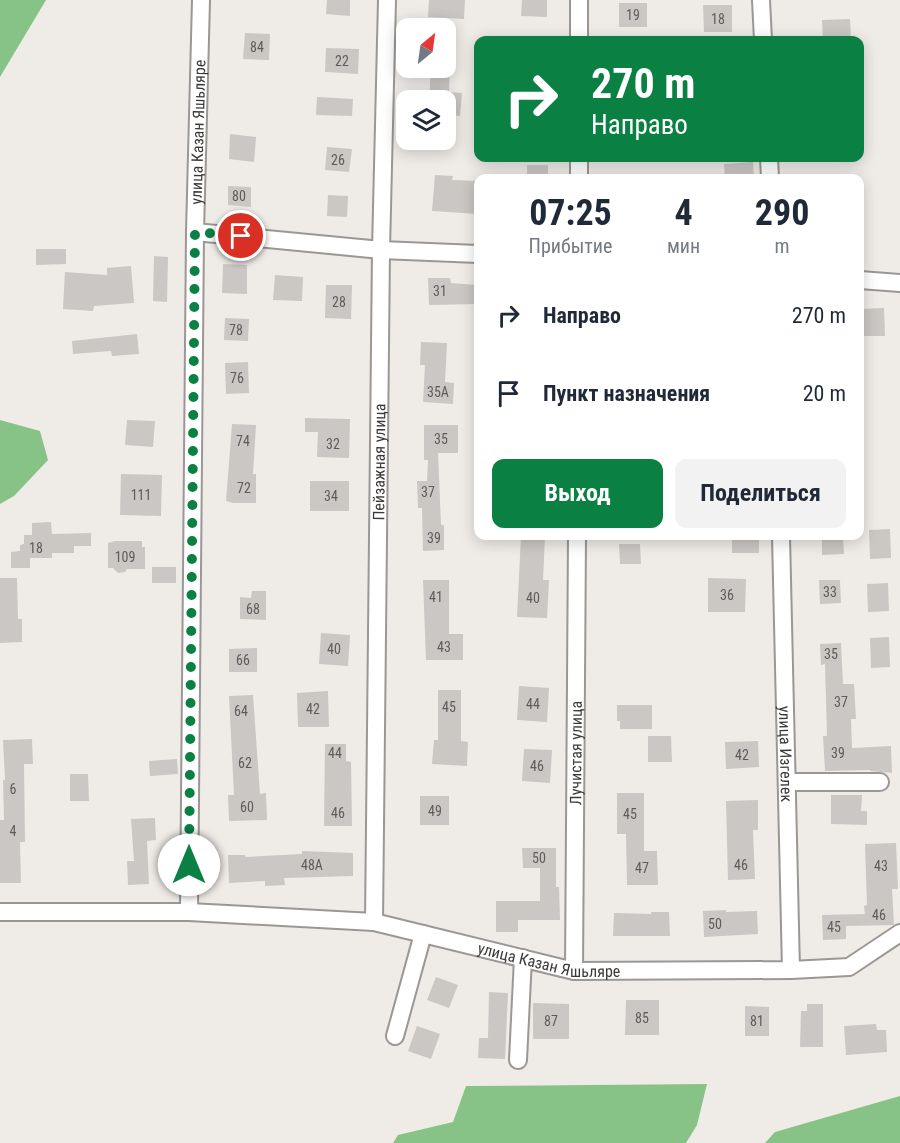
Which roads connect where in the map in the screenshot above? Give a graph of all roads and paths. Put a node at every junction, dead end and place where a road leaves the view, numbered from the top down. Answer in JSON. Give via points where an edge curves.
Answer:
{"nodes":[{"id":1,"x":201,"y":0,"type":"edge"},
{"id":2,"x":387,"y":0,"type":"edge"},
{"id":3,"x":579,"y":0,"type":"edge"},
{"id":4,"x":761,"y":0,"type":"edge"},
{"id":5,"x":579,"y":36,"type":"edge"},
{"id":6,"x":763,"y":36,"type":"edge"},
{"id":7,"x":195,"y":232,"type":"junction"},
{"id":8,"x":381,"y":250,"type":"junction"},
{"id":9,"x":474,"y":254,"type":"edge"},
{"id":10,"x":864,"y":280,"type":"edge"},
{"id":11,"x":900,"y":283,"type":"edge"},
{"id":12,"x":577,"y":540,"type":"edge"},
{"id":13,"x":781,"y":540,"type":"edge"},
{"id":14,"x":787,"y":782,"type":"junction"},
{"id":15,"x":880,"y":782,"type":"dead end"},
{"id":16,"x":0,"y":912,"type":"edge"},
{"id":17,"x":189,"y":912,"type":"junction"},
{"id":18,"x":374,"y":922,"type":"junction"},
{"id":19,"x":900,"y":933,"type":"edge"},
{"id":20,"x":423,"y":934,"type":"junction"},
{"id":21,"x":523,"y":958,"type":"junction"},
{"id":22,"x":791,"y":970,"type":"junction"},
{"id":23,"x":574,"y":971,"type":"junction"},
{"id":24,"x":395,"y":1035,"type":"dead end"},
{"id":25,"x":518,"y":1060,"type":"dead end"}],
"edges":[{"from":1,"to":7,"type":"street","name":"улица Казан Яшьляре"},
{"from":2,"to":8,"type":"street","name":"Пейзажная улица"},
{"from":3,"to":5,"type":"street"},
{"from":4,"to":6,"type":"street"},
{"from":7,"to":8,"type":"street"},
{"from":7,"to":17,"type":"street","name":"улица Казан Яшьляре"},
{"from":8,"to":9,"type":"street"},
{"from":8,"to":18,"type":"street","name":"Пейзажная улица"},
{"from":10,"to":11,"type":"street"},
{"from":12,"to":23,"type":"street","name":"Лучистая улица"},
{"from":13,"to":14,"type":"street","name":"улица Изгелек"},
{"from":14,"to":15,"type":"street"},
{"from":14,"to":22,"type":"street","name":"улица Изгелек"},
{"from":16,"to":17,"type":"street","name":"улица Казан Яшьляре"},
{"from":17,"to":18,"type":"street","name":"улица Казан Яшьляре"},
{"from":18,"to":20,"type":"street","name":"улица Казан Яшьляре"},
{"from":19,"to":22,"type":"street","name":"улица Казан Яшьляре","via":[[849,967]]},
{"from":20,"to":21,"type":"street","name":"улица Казан Яшьляре"},
{"from":20,"to":24,"type":"street"},
{"from":21,"to":23,"type":"street","name":"улица Казан Яшьляре"},
{"from":21,"to":25,"type":"street"},
{"from":22,"to":23,"type":"street","name":"улица Казан Яшьляре"}]}
